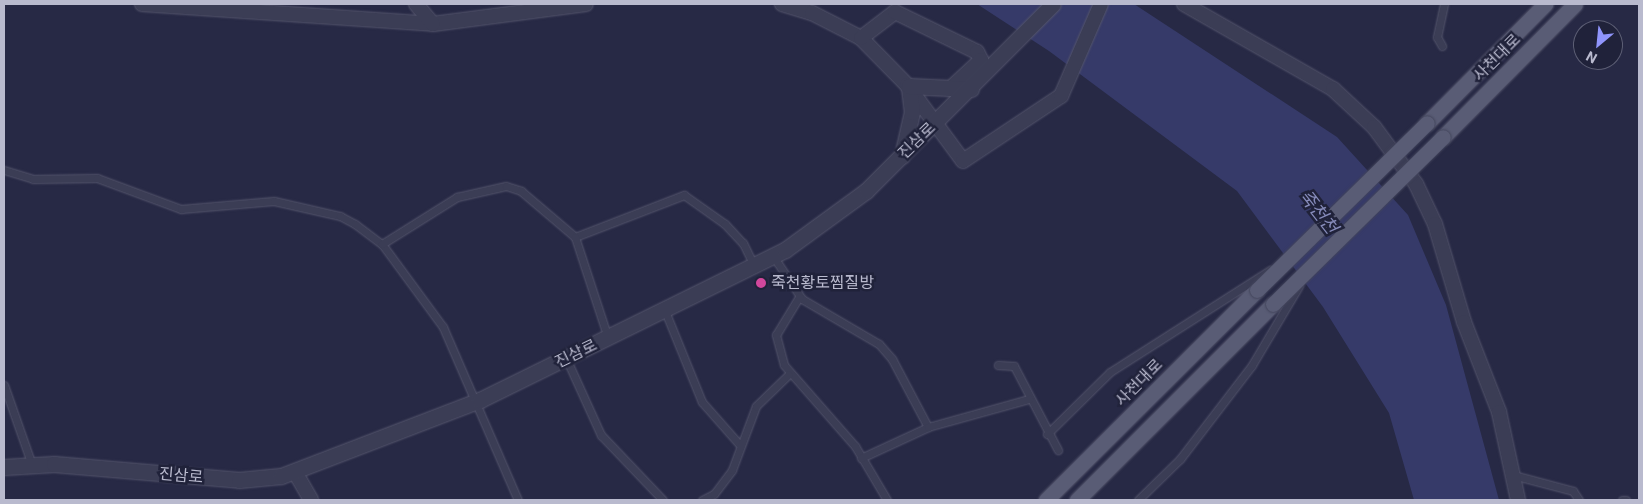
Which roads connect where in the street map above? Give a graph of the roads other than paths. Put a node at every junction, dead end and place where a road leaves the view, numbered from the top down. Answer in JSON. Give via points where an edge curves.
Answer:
{"nodes":[{"id":1,"x":142,"y":4,"type":"edge"},
{"id":2,"x":416,"y":4,"type":"edge"},
{"id":3,"x":586,"y":4,"type":"edge"},
{"id":4,"x":782,"y":4,"type":"edge"},
{"id":5,"x":1053,"y":4,"type":"edge"},
{"id":6,"x":1101,"y":4,"type":"edge"},
{"id":7,"x":1184,"y":4,"type":"edge"},
{"id":8,"x":1444,"y":4,"type":"edge"},
{"id":9,"x":1545,"y":4,"type":"edge"},
{"id":10,"x":1575,"y":4,"type":"edge"},
{"id":11,"x":433,"y":24,"type":"junction"},
{"id":12,"x":862,"y":38,"type":"junction"},
{"id":13,"x":1442,"y":46,"type":"dead end"},
{"id":14,"x":908,"y":86,"type":"junction"},
{"id":15,"x":952,"y":88,"type":"junction"},
{"id":16,"x":971,"y":89,"type":"junction"},
{"id":17,"x":934,"y":125,"type":"junction"},
{"id":18,"x":902,"y":157,"type":"junction"},
{"id":19,"x":4,"y":170,"type":"edge"},
{"id":20,"x":575,"y":237,"type":"junction"},
{"id":21,"x":382,"y":244,"type":"junction"},
{"id":22,"x":773,"y":256,"type":"junction"},
{"id":23,"x":1291,"y":256,"type":"junction"},
{"id":24,"x":754,"y":266,"type":"junction"},
{"id":25,"x":1307,"y":270,"type":"junction"},
{"id":26,"x":799,"y":297,"type":"junction"},
{"id":27,"x":665,"y":311,"type":"junction"},
{"id":28,"x":608,"y":338,"type":"junction"},
{"id":29,"x":566,"y":358,"type":"junction"},
{"id":30,"x":998,"y":365,"type":"dead end"},
{"id":31,"x":788,"y":375,"type":"junction"},
{"id":32,"x":4,"y":385,"type":"edge"},
{"id":33,"x":1029,"y":399,"type":"junction"},
{"id":34,"x":474,"y":402,"type":"junction"},
{"id":35,"x":928,"y":428,"type":"junction"},
{"id":36,"x":1047,"y":434,"type":"junction"},
{"id":37,"x":739,"y":444,"type":"junction"},
{"id":38,"x":1058,"y":450,"type":"dead end"},
{"id":39,"x":861,"y":458,"type":"junction"},
{"id":40,"x":32,"y":465,"type":"junction"},
{"id":41,"x":4,"y":467,"type":"edge"},
{"id":42,"x":295,"y":472,"type":"junction"},
{"id":43,"x":1513,"y":475,"type":"junction"},
{"id":44,"x":311,"y":500,"type":"edge"},
{"id":45,"x":518,"y":500,"type":"edge"},
{"id":46,"x":663,"y":500,"type":"edge"},
{"id":47,"x":702,"y":500,"type":"edge"},
{"id":48,"x":887,"y":500,"type":"edge"},
{"id":49,"x":1046,"y":500,"type":"edge"},
{"id":50,"x":1076,"y":500,"type":"edge"},
{"id":51,"x":1138,"y":500,"type":"edge"},
{"id":52,"x":1518,"y":500,"type":"edge"},
{"id":53,"x":1578,"y":500,"type":"edge"},
{"id":54,"x":1622,"y":500,"type":"edge"},
{"id":55,"x":1626,"y":500,"type":"edge"}],
"edges":[{"from":1,"to":11,"type":"street"},
{"from":2,"to":11,"type":"street"},
{"from":3,"to":11,"type":"street"},
{"from":4,"to":12,"type":"street","via":[[812,13]]},
{"from":5,"to":16,"type":"street","name":"진삼로"},
{"from":6,"to":17,"type":"street","via":[[1064,89],[963,161]]},
{"from":7,"to":43,"type":"street","via":[[1333,89],[1374,127],[1416,184],[1435,224],[1464,322],[1499,412]]},
{"from":8,"to":13,"type":"lane","via":[[1438,37]]},
{"from":9,"to":23,"type":"main road","name":"사천대로","bridge":true},
{"from":10,"to":25,"type":"main road","name":"사천대로","bridge":true},
{"from":12,"to":14,"type":"street"},
{"from":12,"to":15,"type":"street","via":[[895,12],[976,52],[981,60]]},
{"from":14,"to":15,"type":"street"},
{"from":14,"to":17,"type":"street"},
{"from":14,"to":18,"type":"street","via":[[912,112]]},
{"from":15,"to":16,"type":"street"},
{"from":16,"to":17,"type":"street","name":"진삼로"},
{"from":17,"to":18,"type":"street","name":"진삼로"},
{"from":18,"to":22,"type":"street","name":"진삼로","via":[[866,191]]},
{"from":19,"to":21,"type":"lane","via":[[33,179],[97,178],[181,209],[274,200],[340,216]]},
{"from":20,"to":21,"type":"lane","via":[[521,191],[506,186],[456,197]]},
{"from":20,"to":24,"type":"lane","via":[[684,195],[725,224],[743,243]]},
{"from":20,"to":28,"type":"lane"},
{"from":21,"to":34,"type":"lane","via":[[443,327]]},
{"from":22,"to":24,"type":"street","name":"진삼로"},
{"from":22,"to":26,"type":"lane"},
{"from":23,"to":36,"type":"lane","via":[[1110,372]]},
{"from":23,"to":49,"type":"main road","name":"사천대로","bridge":true},
{"from":24,"to":27,"type":"street","name":"진삼로"},
{"from":25,"to":50,"type":"main road","name":"사천대로","bridge":true},
{"from":25,"to":51,"type":"lane","via":[[1252,365],[1180,459]]},
{"from":26,"to":31,"type":"lane","via":[[776,335]]},
{"from":26,"to":35,"type":"lane","via":[[879,344],[892,359]]},
{"from":27,"to":28,"type":"street","name":"진삼로"},
{"from":27,"to":37,"type":"lane","via":[[702,402]]},
{"from":28,"to":29,"type":"street","name":"진삼로"},
{"from":29,"to":34,"type":"street","name":"진삼로"},
{"from":29,"to":46,"type":"lane","via":[[600,435]]},
{"from":30,"to":33,"type":"lane","via":[[1014,366]]},
{"from":31,"to":37,"type":"lane","via":[[756,406]]},
{"from":31,"to":39,"type":"lane"},
{"from":32,"to":40,"type":"lane"},
{"from":33,"to":35,"type":"lane"},
{"from":33,"to":36,"type":"lane"},
{"from":34,"to":42,"type":"street","name":"진삼로"},
{"from":34,"to":45,"type":"lane"},
{"from":35,"to":39,"type":"lane"},
{"from":36,"to":38,"type":"lane"},
{"from":37,"to":47,"type":"lane","via":[[723,486]]},
{"from":39,"to":48,"type":"lane"},
{"from":40,"to":41,"type":"street","name":"진삼로"},
{"from":40,"to":42,"type":"street","name":"진삼로","via":[[239,480]]},
{"from":42,"to":44,"type":"street"},
{"from":43,"to":52,"type":"street"},
{"from":43,"to":53,"type":"lane","via":[[1573,491]]},
{"from":54,"to":55,"type":"lane"}]}
